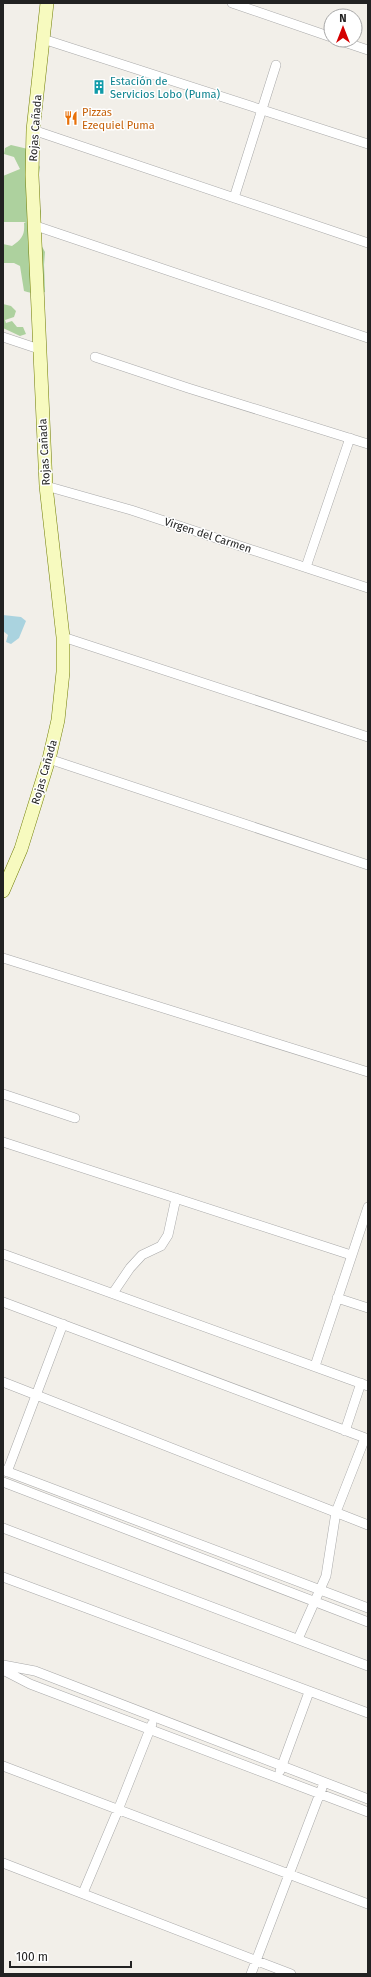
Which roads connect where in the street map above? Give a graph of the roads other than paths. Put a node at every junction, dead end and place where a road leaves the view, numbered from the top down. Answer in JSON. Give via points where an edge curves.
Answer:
{"nodes":[{"id":1,"x":48,"y":3,"type":"edge"},
{"id":2,"x":232,"y":3,"type":"edge"},
{"id":3,"x":323,"y":34,"type":"edge"},
{"id":4,"x":43,"y":39,"type":"junction"},
{"id":5,"x":276,"y":65,"type":"dead end"},
{"id":6,"x":262,"y":110,"type":"junction"},
{"id":7,"x":33,"y":130,"type":"junction"},
{"id":8,"x":368,"y":144,"type":"edge"},
{"id":9,"x":234,"y":198,"type":"junction"},
{"id":10,"x":33,"y":225,"type":"junction"},
{"id":11,"x":368,"y":243,"type":"edge"},
{"id":12,"x":3,"y":337,"type":"edge"},
{"id":13,"x":368,"y":338,"type":"edge"},
{"id":14,"x":39,"y":349,"type":"junction"},
{"id":15,"x":95,"y":357,"type":"dead end"},
{"id":16,"x":350,"y":438,"type":"junction"},
{"id":17,"x":368,"y":444,"type":"edge"},
{"id":18,"x":46,"y":486,"type":"junction"},
{"id":19,"x":306,"y":567,"type":"junction"},
{"id":20,"x":368,"y":588,"type":"edge"},
{"id":21,"x":63,"y":637,"type":"junction"},
{"id":22,"x":368,"y":737,"type":"edge"},
{"id":23,"x":49,"y":760,"type":"junction"},
{"id":24,"x":368,"y":865,"type":"edge"},
{"id":25,"x":3,"y":891,"type":"edge"},
{"id":26,"x":3,"y":958,"type":"edge"},
{"id":27,"x":368,"y":1072,"type":"edge"},
{"id":28,"x":3,"y":1094,"type":"edge"},
{"id":29,"x":75,"y":1118,"type":"dead end"},
{"id":30,"x":3,"y":1142,"type":"edge"},
{"id":31,"x":176,"y":1198,"type":"junction"},
{"id":32,"x":368,"y":1207,"type":"edge"},
{"id":33,"x":366,"y":1221,"type":"edge"},
{"id":34,"x":3,"y":1254,"type":"edge"},
{"id":35,"x":352,"y":1255,"type":"junction"},
{"id":36,"x":113,"y":1293,"type":"junction"},
{"id":37,"x":337,"y":1298,"type":"junction"},
{"id":38,"x":3,"y":1302,"type":"edge"},
{"id":39,"x":368,"y":1308,"type":"edge"},
{"id":40,"x":63,"y":1324,"type":"junction"},
{"id":41,"x":315,"y":1366,"type":"junction"},
{"id":42,"x":3,"y":1382,"type":"edge"},
{"id":43,"x":364,"y":1384,"type":"edge"},
{"id":44,"x":36,"y":1395,"type":"junction"},
{"id":45,"x":345,"y":1430,"type":"junction"},
{"id":46,"x":366,"y":1439,"type":"edge"},
{"id":47,"x":5,"y":1471,"type":"edge"},
{"id":48,"x":3,"y":1482,"type":"edge"},
{"id":49,"x":336,"y":1512,"type":"junction"},
{"id":50,"x":368,"y":1525,"type":"edge"},
{"id":51,"x":3,"y":1528,"type":"edge"},
{"id":52,"x":3,"y":1577,"type":"edge"},
{"id":53,"x":320,"y":1590,"type":"junction"},
{"id":54,"x":314,"y":1602,"type":"junction"},
{"id":55,"x":368,"y":1608,"type":"edge"},
{"id":56,"x":368,"y":1622,"type":"edge"},
{"id":57,"x":298,"y":1639,"type":"junction"},
{"id":58,"x":3,"y":1665,"type":"edge"},
{"id":59,"x":368,"y":1666,"type":"edge"},
{"id":60,"x":3,"y":1670,"type":"edge"},
{"id":61,"x":309,"y":1692,"type":"junction"},
{"id":62,"x":368,"y":1714,"type":"edge"},
{"id":63,"x":154,"y":1717,"type":"junction"},
{"id":64,"x":150,"y":1729,"type":"junction"},
{"id":65,"x":3,"y":1766,"type":"edge"},
{"id":66,"x":282,"y":1766,"type":"junction"},
{"id":67,"x":277,"y":1777,"type":"junction"},
{"id":68,"x":324,"y":1783,"type":"junction"},
{"id":69,"x":320,"y":1794,"type":"junction"},
{"id":70,"x":368,"y":1799,"type":"edge"},
{"id":71,"x":118,"y":1810,"type":"junction"},
{"id":72,"x":368,"y":1812,"type":"edge"},
{"id":73,"x":3,"y":1863,"type":"edge"},
{"id":74,"x":290,"y":1875,"type":"junction"},
{"id":75,"x":83,"y":1893,"type":"junction"},
{"id":76,"x":368,"y":1904,"type":"edge"},
{"id":77,"x":257,"y":1961,"type":"junction"},
{"id":78,"x":251,"y":1974,"type":"edge"},
{"id":79,"x":290,"y":1974,"type":"edge"}],
"edges":[{"from":1,"to":4,"type":"main road","name":"Rojas Cañada"},
{"from":2,"to":3,"type":"street"},
{"from":4,"to":6,"type":"street"},
{"from":4,"to":7,"type":"main road","name":"Rojas Cañada"},
{"from":5,"to":6,"type":"street"},
{"from":6,"to":8,"type":"street"},
{"from":6,"to":9,"type":"street"},
{"from":7,"to":9,"type":"street"},
{"from":7,"to":10,"type":"main road","name":"Rojas Cañada"},
{"from":9,"to":11,"type":"street"},
{"from":10,"to":13,"type":"street"},
{"from":10,"to":14,"type":"main road","name":"Rojas Cañada"},
{"from":12,"to":14,"type":"street"},
{"from":14,"to":18,"type":"main road","name":"Rojas Cañada"},
{"from":15,"to":16,"type":"street"},
{"from":16,"to":17,"type":"street"},
{"from":16,"to":19,"type":"street"},
{"from":18,"to":19,"type":"street","name":"Virgen del Carmen","via":[[131,510]]},
{"from":18,"to":21,"type":"main road","name":"Rojas Cañada"},
{"from":19,"to":20,"type":"street","name":"Virgen del Carmen"},
{"from":21,"to":22,"type":"street"},
{"from":21,"to":23,"type":"main road","name":"Rojas Cañada","via":[[62,694]]},
{"from":23,"to":24,"type":"street"},
{"from":23,"to":25,"type":"main road","name":"Rojas Cañada","via":[[21,849]]},
{"from":26,"to":27,"type":"street"},
{"from":28,"to":29,"type":"street"},
{"from":30,"to":31,"type":"street"},
{"from":31,"to":35,"type":"street"},
{"from":31,"to":36,"type":"street","via":[[165,1240],[161,1246],[138,1259]]},
{"from":32,"to":33,"type":"street"},
{"from":33,"to":35,"type":"street"},
{"from":34,"to":36,"type":"street"},
{"from":35,"to":37,"type":"street"},
{"from":36,"to":41,"type":"street"},
{"from":37,"to":39,"type":"street"},
{"from":37,"to":41,"type":"street"},
{"from":38,"to":40,"type":"street"},
{"from":40,"to":44,"type":"street"},
{"from":40,"to":45,"type":"street"},
{"from":41,"to":43,"type":"street"},
{"from":42,"to":44,"type":"street"},
{"from":43,"to":45,"type":"street"},
{"from":44,"to":47,"type":"street"},
{"from":44,"to":49,"type":"street"},
{"from":45,"to":46,"type":"street"},
{"from":46,"to":49,"type":"street"},
{"from":47,"to":53,"type":"street"},
{"from":48,"to":54,"type":"street"},
{"from":49,"to":50,"type":"street"},
{"from":49,"to":53,"type":"street","via":[[326,1576]]},
{"from":51,"to":57,"type":"street"},
{"from":52,"to":61,"type":"street"},
{"from":53,"to":54,"type":"street"},
{"from":53,"to":55,"type":"street"},
{"from":54,"to":56,"type":"street"},
{"from":54,"to":57,"type":"street"},
{"from":57,"to":59,"type":"street"},
{"from":58,"to":63,"type":"street","via":[[35,1671]]},
{"from":60,"to":64,"type":"street","via":[[30,1684]]},
{"from":61,"to":62,"type":"street"},
{"from":61,"to":66,"type":"street"},
{"from":63,"to":64,"type":"street"},
{"from":63,"to":66,"type":"street"},
{"from":64,"to":67,"type":"street"},
{"from":64,"to":71,"type":"street"},
{"from":65,"to":71,"type":"street"},
{"from":66,"to":67,"type":"street"},
{"from":66,"to":68,"type":"street"},
{"from":67,"to":69,"type":"street"},
{"from":68,"to":69,"type":"street"},
{"from":68,"to":70,"type":"street"},
{"from":69,"to":72,"type":"street"},
{"from":69,"to":74,"type":"street"},
{"from":71,"to":74,"type":"street"},
{"from":71,"to":75,"type":"street"},
{"from":73,"to":75,"type":"street"},
{"from":74,"to":76,"type":"street"},
{"from":74,"to":77,"type":"street"},
{"from":75,"to":77,"type":"street"},
{"from":77,"to":78,"type":"street"},
{"from":77,"to":79,"type":"street"}]}
